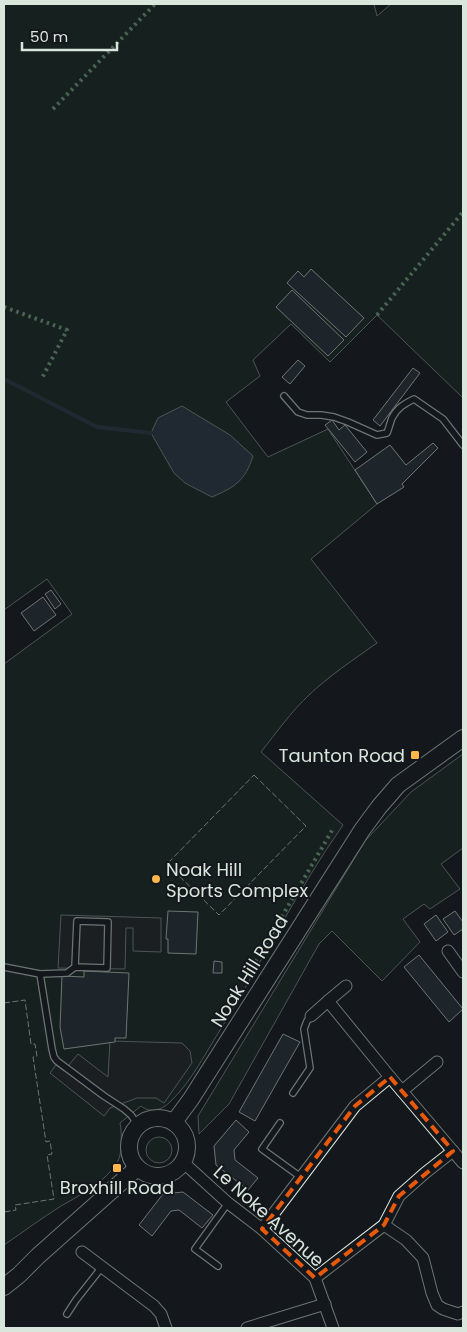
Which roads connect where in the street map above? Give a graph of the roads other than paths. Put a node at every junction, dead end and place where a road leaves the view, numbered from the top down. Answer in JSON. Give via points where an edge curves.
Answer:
{"nodes":[{"id":1,"x":284,"y":396,"type":"dead end"},
{"id":2,"x":463,"y":444,"type":"edge"},
{"id":3,"x":463,"y":738,"type":"edge"},
{"id":4,"x":448,"y":951,"type":"dead end"},
{"id":5,"x":462,"y":966,"type":"edge"},
{"id":6,"x":4,"y":967,"type":"edge"},
{"id":7,"x":75,"y":967,"type":"junction"},
{"id":8,"x":40,"y":974,"type":"junction"},
{"id":9,"x":346,"y":986,"type":"dead end"},
{"id":10,"x":328,"y":1001,"type":"junction"},
{"id":11,"x":311,"y":1016,"type":"joint"},
{"id":12,"x":438,"y":1062,"type":"dead end"},
{"id":13,"x":390,"y":1077,"type":"junction"},
{"id":14,"x":402,"y":1091,"type":"junction"},
{"id":15,"x":293,"y":1093,"type":"dead end"},
{"id":16,"x":174,"y":1122,"type":"junction"},
{"id":17,"x":280,"y":1123,"type":"dead end"},
{"id":18,"x":138,"y":1125,"type":"junction"},
{"id":19,"x":453,"y":1151,"type":"junction"},
{"id":20,"x":184,"y":1163,"type":"junction"},
{"id":21,"x":463,"y":1163,"type":"edge"},
{"id":22,"x":137,"y":1168,"type":"junction"},
{"id":23,"x":302,"y":1178,"type":"junction"},
{"id":24,"x":228,"y":1203,"type":"junction"},
{"id":25,"x":384,"y":1225,"type":"junction"},
{"id":26,"x":262,"y":1230,"type":"junction"},
{"id":27,"x":82,"y":1252,"type":"dead end"},
{"id":28,"x":38,"y":1256,"type":"junction"},
{"id":29,"x":218,"y":1266,"type":"dead end"},
{"id":30,"x":102,"y":1267,"type":"junction"},
{"id":31,"x":4,"y":1275,"type":"edge"},
{"id":32,"x":315,"y":1278,"type":"junction"},
{"id":33,"x":4,"y":1287,"type":"edge"},
{"id":34,"x":325,"y":1304,"type":"junction"},
{"id":35,"x":463,"y":1312,"type":"edge"},
{"id":36,"x":67,"y":1314,"type":"dead end"},
{"id":37,"x":166,"y":1328,"type":"edge"},
{"id":38,"x":247,"y":1328,"type":"edge"},
{"id":39,"x":333,"y":1328,"type":"edge"}],
"edges":[{"from":1,"to":2,"type":"lane","via":[[298,412],[334,417],[377,435],[387,433],[401,405],[414,400],[443,419]]},
{"from":3,"to":16,"type":"street","name":"Noak Hill Road","via":[[398,784],[379,806]]},
{"from":4,"to":5,"type":"street"},
{"from":6,"to":8,"type":"lane"},
{"from":7,"to":7,"type":"lane","via":[[77,921],[108,922],[107,968]]},
{"from":7,"to":8,"type":"lane","via":[[67,973]]},
{"from":8,"to":18,"type":"lane","via":[[54,1057],[124,1109]]},
{"from":9,"to":10,"type":"street"},
{"from":10,"to":11,"type":"street"},
{"from":10,"to":13,"type":"street"},
{"from":11,"to":15,"type":"lane","via":[[304,1029],[310,1068]]},
{"from":12,"to":14,"type":"street"},
{"from":13,"to":14,"type":"street"},
{"from":13,"to":23,"type":"street","via":[[355,1106]]},
{"from":14,"to":19,"type":"street"},
{"from":16,"to":18,"type":"street","via":[[158,1118]]},
{"from":16,"to":20,"type":"street","via":[[186,1136],[188,1147]]},
{"from":17,"to":23,"type":"lane","via":[[262,1149]]},
{"from":18,"to":22,"type":"street","via":[[132,1132],[129,1152]]},
{"from":19,"to":21,"type":"street"},
{"from":19,"to":25,"type":"street","via":[[399,1196]]},
{"from":20,"to":22,"type":"street","via":[[165,1176],[151,1176]]},
{"from":20,"to":24,"type":"street","name":"Le Noke Avenue"},
{"from":22,"to":28,"type":"street"},
{"from":23,"to":26,"type":"street"},
{"from":24,"to":26,"type":"street","name":"Le Noke Avenue"},
{"from":24,"to":29,"type":"lane","via":[[195,1249]]},
{"from":25,"to":32,"type":"street"},
{"from":25,"to":35,"type":"street","via":[[406,1240],[423,1258],[437,1305],[458,1314]]},
{"from":26,"to":32,"type":"street","name":"Le Noke Avenue"},
{"from":27,"to":30,"type":"street"},
{"from":28,"to":31,"type":"street"},
{"from":28,"to":33,"type":"street"},
{"from":30,"to":36,"type":"lane"},
{"from":30,"to":37,"type":"street","via":[[154,1306]]},
{"from":32,"to":34,"type":"street","name":"Le Noke Avenue"},
{"from":34,"to":38,"type":"street"},
{"from":34,"to":39,"type":"street","name":"Le Noke Avenue"}]}
